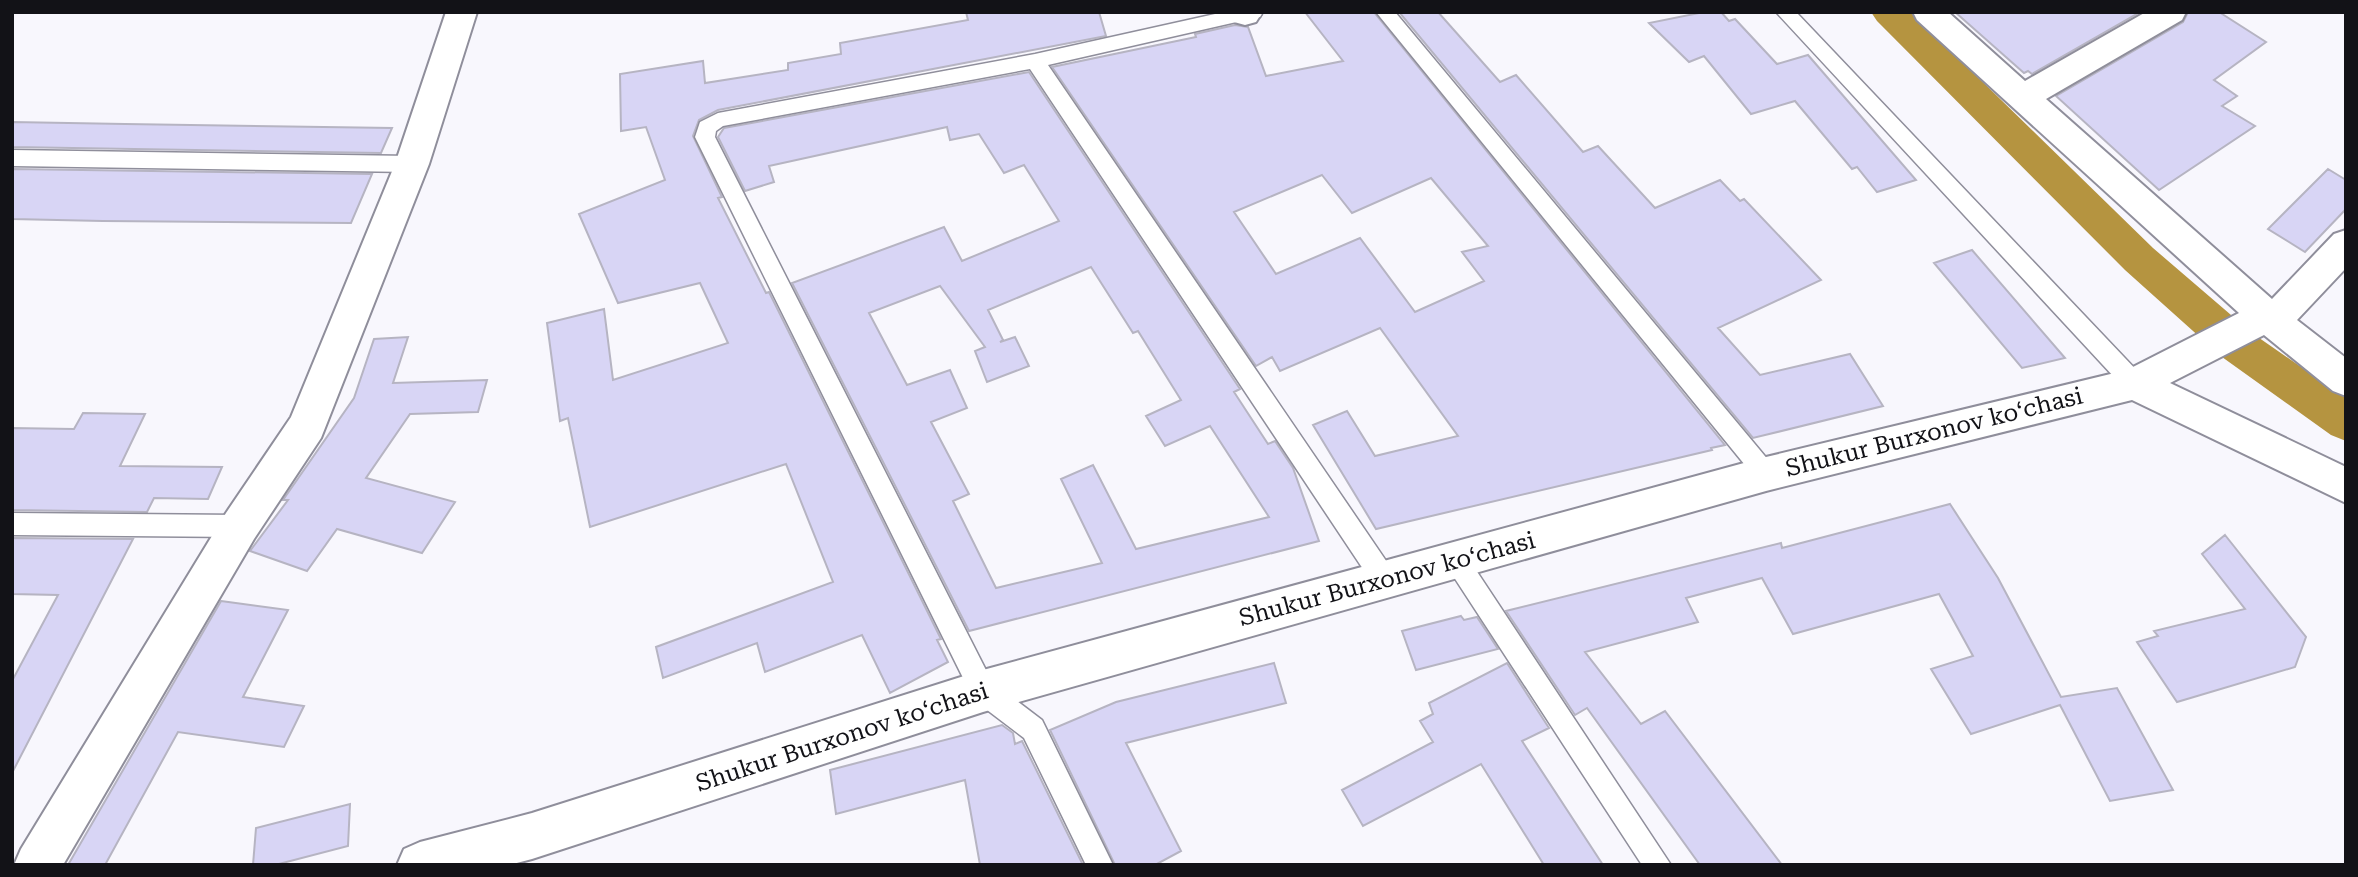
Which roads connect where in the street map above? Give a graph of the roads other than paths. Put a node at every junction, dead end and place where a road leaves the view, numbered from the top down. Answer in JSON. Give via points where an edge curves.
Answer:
{"nodes":[{"id":1,"x":462,"y":12,"type":"edge"},
{"id":2,"x":1385,"y":12,"type":"edge"},
{"id":3,"x":1785,"y":12,"type":"edge"},
{"id":4,"x":1928,"y":12,"type":"edge"},
{"id":5,"x":2171,"y":12,"type":"edge"},
{"id":6,"x":1248,"y":13,"type":"edge"},
{"id":7,"x":1035,"y":61,"type":"junction"},
{"id":8,"x":2023,"y":97,"type":"junction"},
{"id":9,"x":12,"y":158,"type":"edge"},
{"id":10,"x":412,"y":164,"type":"junction"},
{"id":11,"x":2346,"y":244,"type":"edge"},
{"id":12,"x":2259,"y":322,"type":"junction"},
{"id":13,"x":2346,"y":380,"type":"edge"},
{"id":14,"x":2139,"y":381,"type":"junction"},
{"id":15,"x":1766,"y":474,"type":"junction"},
{"id":16,"x":2346,"y":486,"type":"edge"},
{"id":17,"x":12,"y":524,"type":"edge"},
{"id":18,"x":240,"y":526,"type":"junction"},
{"id":19,"x":1456,"y":560,"type":"junction"},
{"id":20,"x":1384,"y":579,"type":"junction"},
{"id":21,"x":983,"y":691,"type":"junction"},
{"id":22,"x":37,"y":865,"type":"edge"},
{"id":23,"x":420,"y":865,"type":"edge"},
{"id":24,"x":1100,"y":865,"type":"edge"},
{"id":25,"x":1658,"y":865,"type":"edge"}],
"edges":[{"from":1,"to":10,"type":"street"},
{"from":2,"to":15,"type":"lane"},
{"from":3,"to":14,"type":"lane"},
{"from":4,"to":8,"type":"street"},
{"from":5,"to":8,"type":"street"},
{"from":6,"to":7,"type":"lane"},
{"from":7,"to":20,"type":"lane"},
{"from":7,"to":21,"type":"lane","via":[[718,120],[707,127],[705,138]]},
{"from":8,"to":12,"type":"street"},
{"from":9,"to":10,"type":"lane"},
{"from":10,"to":18,"type":"street","via":[[307,426]]},
{"from":11,"to":12,"type":"street","name":"Shukur Burxonov koʻchasi","via":[[2289,306]]},
{"from":12,"to":13,"type":"street"},
{"from":12,"to":14,"type":"street","name":"Shukur Burxonov koʻchasi"},
{"from":14,"to":15,"type":"street","name":"Shukur Burxonov koʻchasi"},
{"from":14,"to":16,"type":"street"},
{"from":15,"to":19,"type":"street","name":"Shukur Burxonov koʻchasi"},
{"from":17,"to":18,"type":"lane"},
{"from":18,"to":22,"type":"street"},
{"from":19,"to":20,"type":"street","name":"Shukur Burxonov koʻchasi"},
{"from":19,"to":25,"type":"lane"},
{"from":20,"to":21,"type":"street","name":"Shukur Burxonov koʻchasi"},
{"from":21,"to":23,"type":"street","name":"Shukur Burxonov koʻchasi","via":[[532,835]]},
{"from":21,"to":24,"type":"lane","via":[[1033,729]]}]}
